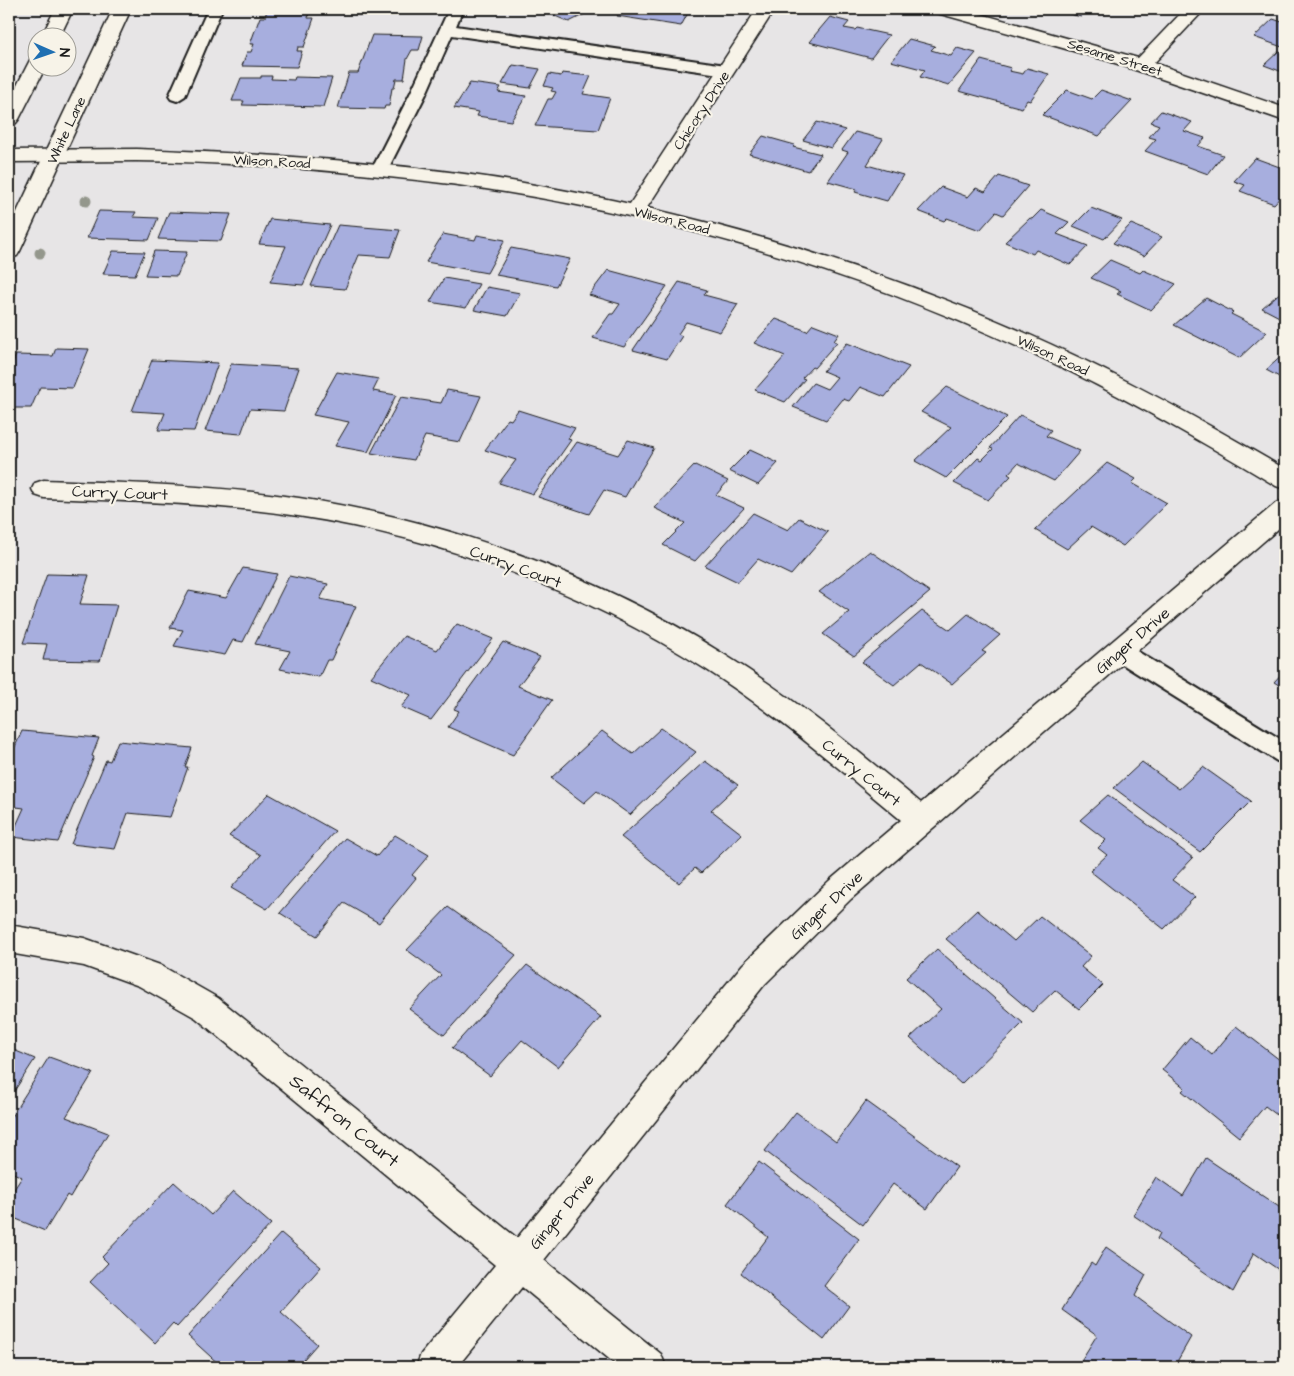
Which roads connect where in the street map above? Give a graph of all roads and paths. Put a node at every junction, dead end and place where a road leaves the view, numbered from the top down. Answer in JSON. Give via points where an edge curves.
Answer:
{"nodes":[{"id":1,"x":64,"y":9,"type":"edge"},
{"id":2,"x":122,"y":9,"type":"edge"},
{"id":3,"x":215,"y":9,"type":"edge"},
{"id":4,"x":456,"y":9,"type":"edge"},
{"id":5,"x":766,"y":9,"type":"edge"},
{"id":6,"x":942,"y":9,"type":"edge"},
{"id":7,"x":1196,"y":9,"type":"edge"},
{"id":8,"x":55,"y":28,"type":"edge"},
{"id":9,"x":448,"y":30,"type":"junction"},
{"id":10,"x":1142,"y":64,"type":"junction"},
{"id":11,"x":726,"y":70,"type":"junction"},
{"id":12,"x":30,"y":78,"type":"edge"},
{"id":13,"x":177,"y":96,"type":"dead end"},
{"id":14,"x":1285,"y":114,"type":"edge"},
{"id":15,"x":9,"y":119,"type":"edge"},
{"id":16,"x":55,"y":155,"type":"junction"},
{"id":17,"x":9,"y":156,"type":"edge"},
{"id":18,"x":380,"y":169,"type":"junction"},
{"id":19,"x":636,"y":210,"type":"junction"},
{"id":20,"x":9,"y":251,"type":"edge"},
{"id":21,"x":1285,"y":480,"type":"edge"},
{"id":22,"x":44,"y":489,"type":"dead end"},
{"id":23,"x":1285,"y":509,"type":"edge"},
{"id":24,"x":1119,"y":651,"type":"junction"},
{"id":25,"x":1285,"y":754,"type":"edge"},
{"id":26,"x":921,"y":820,"type":"junction"},
{"id":27,"x":9,"y":940,"type":"edge"},
{"id":28,"x":519,"y":1262,"type":"junction"},
{"id":29,"x":434,"y":1367,"type":"edge"},
{"id":30,"x":648,"y":1367,"type":"edge"}],
"edges":[{"from":1,"to":8,"type":"street"},
{"from":2,"to":16,"type":"street","name":"White Lane"},
{"from":3,"to":13,"type":"lane"},
{"from":4,"to":9,"type":"lane"},
{"from":5,"to":11,"type":"street","name":"Chicory Drive"},
{"from":6,"to":10,"type":"street","name":"Sesame Street"},
{"from":7,"to":10,"type":"street"},
{"from":9,"to":11,"type":"lane"},
{"from":9,"to":18,"type":"lane"},
{"from":10,"to":14,"type":"street","name":"Sesame Street"},
{"from":11,"to":19,"type":"street","name":"Chicory Drive"},
{"from":12,"to":15,"type":"street"},
{"from":16,"to":17,"type":"street","name":"Wilson Road"},
{"from":16,"to":18,"type":"street","name":"Wilson Road","via":[[233,158]]},
{"from":16,"to":20,"type":"street","name":"White Lane"},
{"from":18,"to":19,"type":"street","name":"Wilson Road","via":[[534,190]]},
{"from":19,"to":21,"type":"street","name":"Wilson Road","via":[[819,262],[912,294],[1006,333],[1101,377],[1210,435]]},
{"from":22,"to":26,"type":"street","name":"Curry Court","via":[[220,497],[301,508],[396,527],[474,549],[574,588],[641,620],[714,662],[786,711]]},
{"from":23,"to":24,"type":"street","name":"Ginger Drive"},
{"from":24,"to":25,"type":"lane"},
{"from":24,"to":26,"type":"street","name":"Ginger Drive"},
{"from":26,"to":28,"type":"street","name":"Ginger Drive","via":[[840,890],[754,974]]},
{"from":27,"to":28,"type":"street","name":"Saffron Court","via":[[84,952],[148,975],[207,1008]]},
{"from":28,"to":29,"type":"street","name":"Ginger Drive"},
{"from":28,"to":30,"type":"street","name":"Saffron Court"}]}
